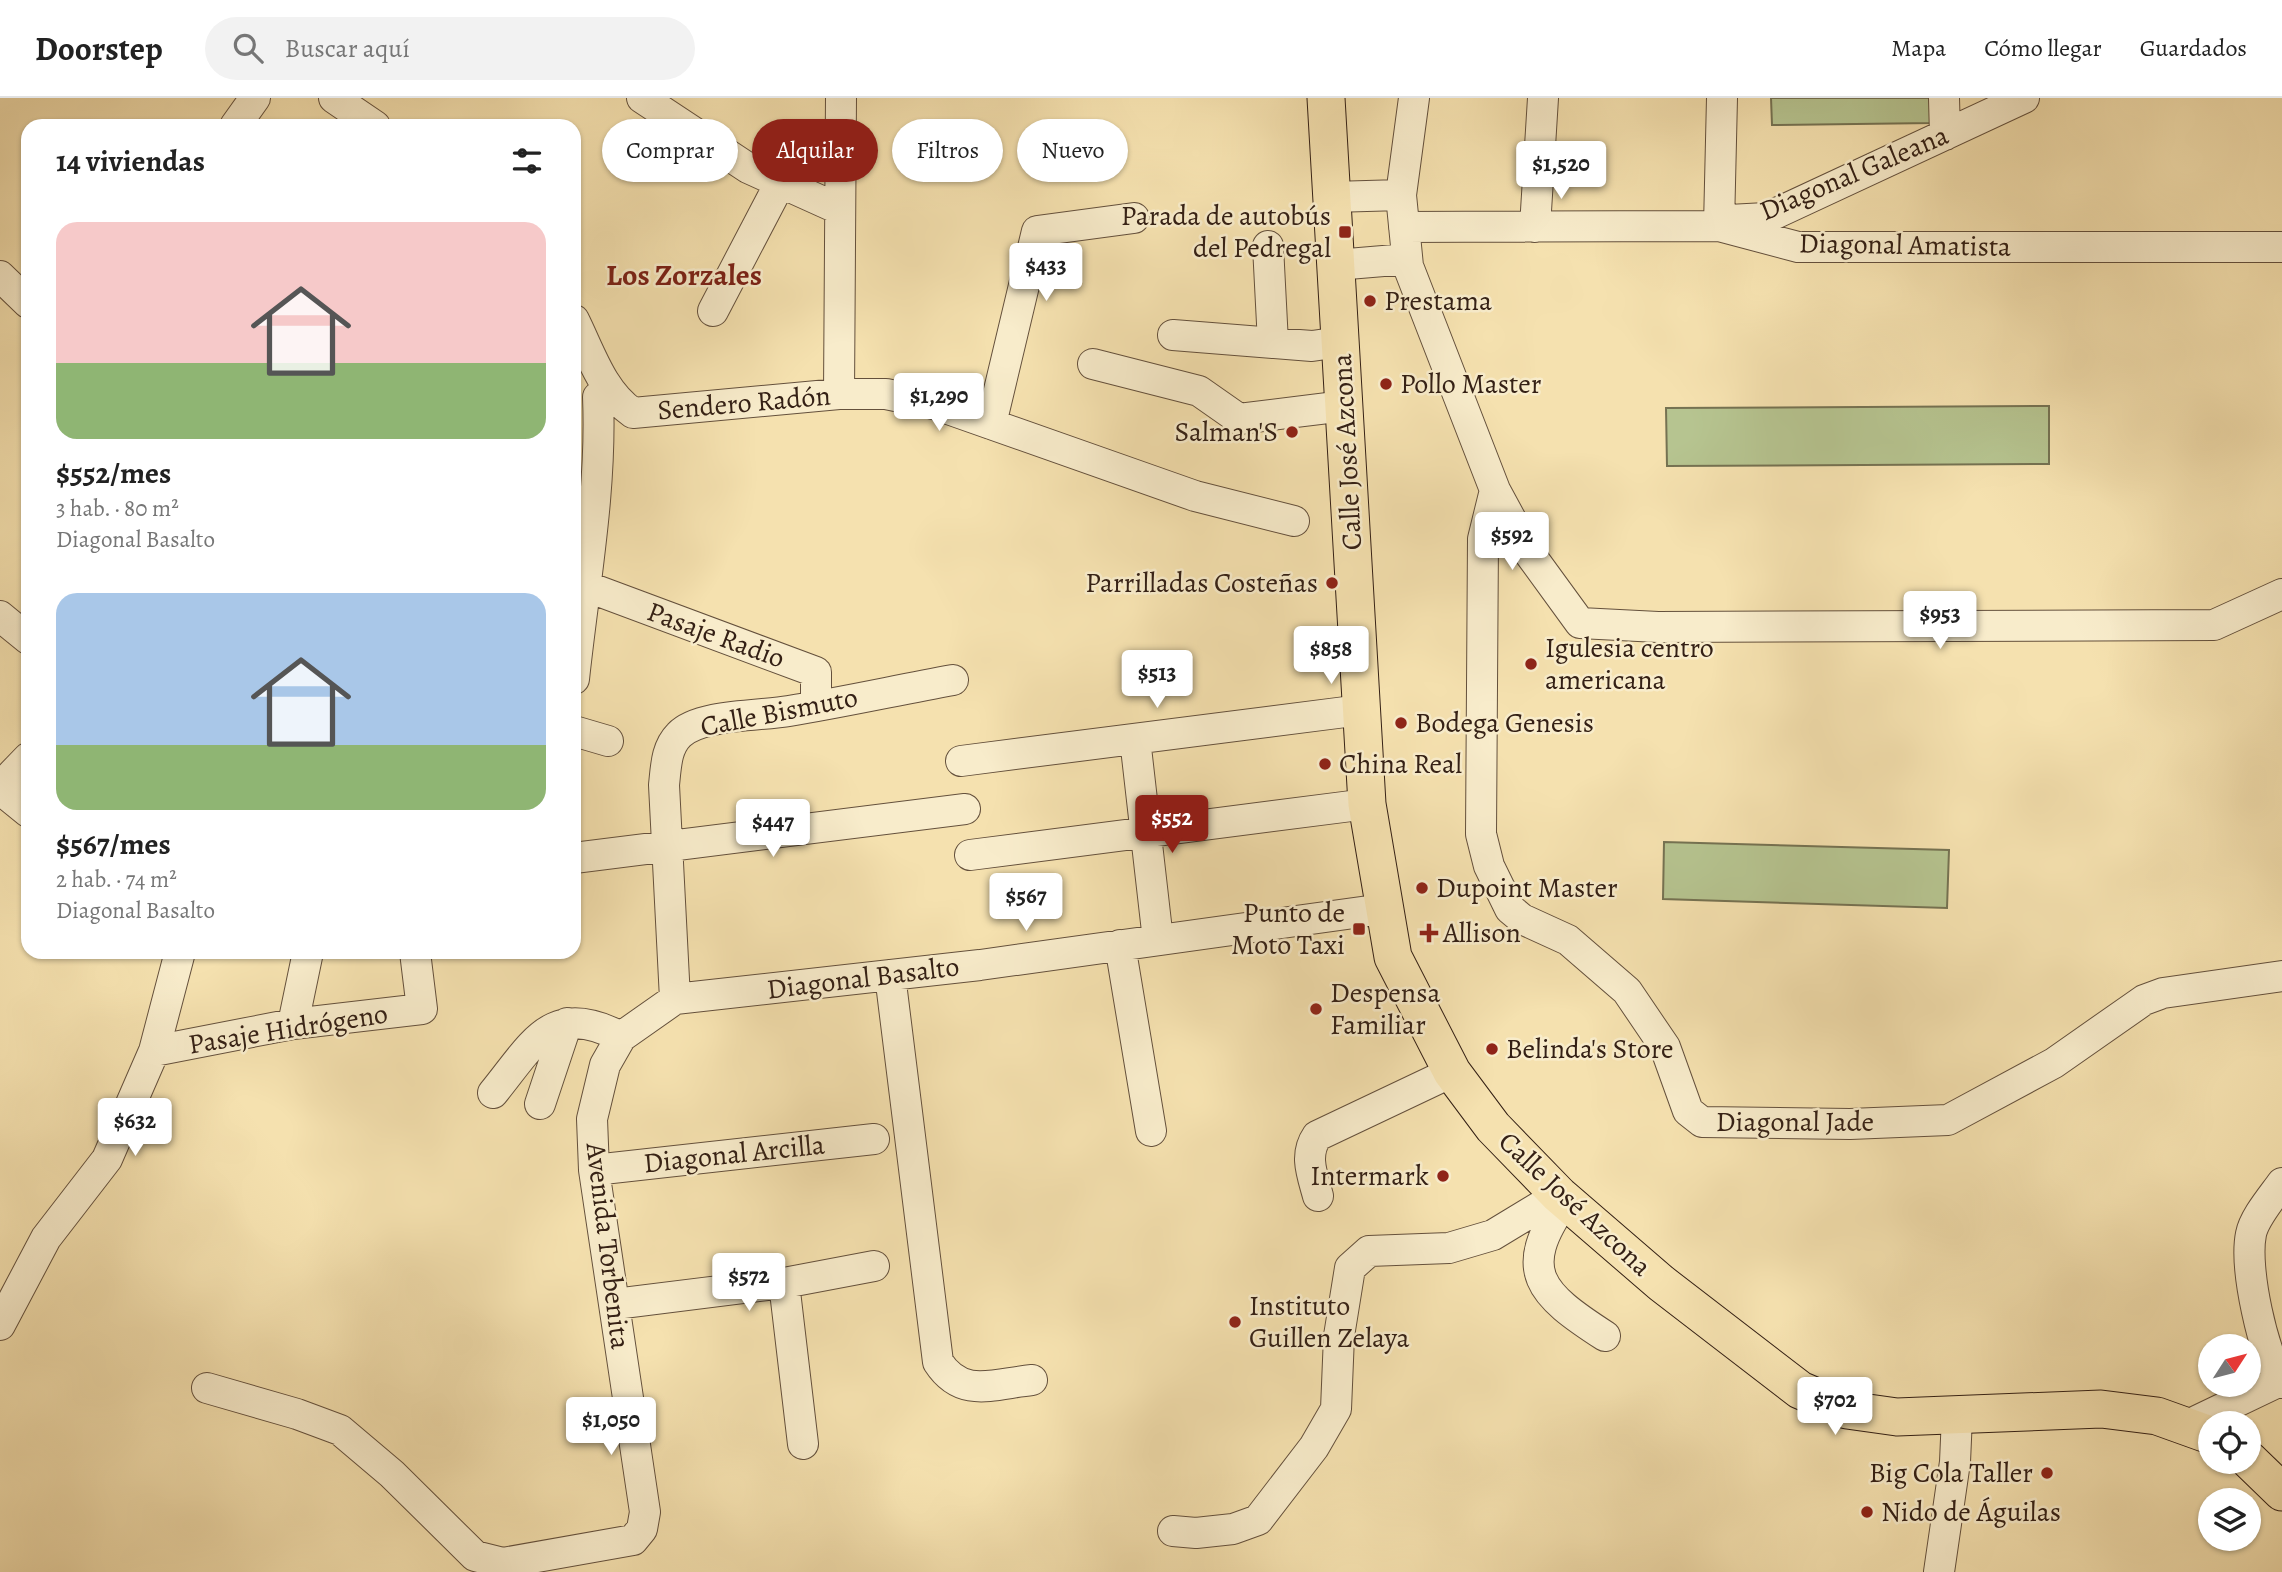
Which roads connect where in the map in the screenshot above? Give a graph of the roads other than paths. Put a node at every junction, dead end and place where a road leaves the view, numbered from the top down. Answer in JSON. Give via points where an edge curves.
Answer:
{"nodes":[{"id":1,"x":255,"y":98,"type":"edge"},
{"id":2,"x":334,"y":98,"type":"edge"},
{"id":3,"x":642,"y":98,"type":"edge"},
{"id":4,"x":841,"y":98,"type":"edge"},
{"id":5,"x":1326,"y":98,"type":"edge"},
{"id":6,"x":1414,"y":98,"type":"edge"},
{"id":7,"x":1543,"y":98,"type":"edge"},
{"id":8,"x":1722,"y":98,"type":"edge"},
{"id":9,"x":1944,"y":98,"type":"edge"},
{"id":10,"x":2024,"y":98,"type":"edge"},
{"id":11,"x":1984,"y":107,"type":"edge"},
{"id":12,"x":240,"y":119,"type":"edge"},
{"id":13,"x":365,"y":119,"type":"edge"},
{"id":14,"x":1945,"y":135,"type":"junction"},
{"id":15,"x":780,"y":183,"type":"junction"},
{"id":16,"x":1401,"y":195,"type":"junction"},
{"id":17,"x":1332,"y":197,"type":"junction"},
{"id":18,"x":839,"y":209,"type":"junction"},
{"id":19,"x":1134,"y":218,"type":"dead end"},
{"id":20,"x":1719,"y":223,"type":"junction"},
{"id":21,"x":1404,"y":227,"type":"junction"},
{"id":22,"x":1535,"y":227,"type":"junction"},
{"id":23,"x":1268,"y":246,"type":"dead end"},
{"id":24,"x":2282,"y":247,"type":"edge"},
{"id":25,"x":1407,"y":259,"type":"junction"},
{"id":26,"x":1336,"y":265,"type":"junction"},
{"id":27,"x":0,"y":276,"type":"edge"},
{"id":28,"x":21,"y":296,"type":"edge"},
{"id":29,"x":713,"y":311,"type":"dead end"},
{"id":30,"x":1173,"y":335,"type":"dead end"},
{"id":31,"x":581,"y":338,"type":"edge"},
{"id":32,"x":1340,"y":342,"type":"junction"},
{"id":33,"x":1273,"y":343,"type":"junction"},
{"id":34,"x":1093,"y":364,"type":"dead end"},
{"id":35,"x":603,"y":393,"type":"junction"},
{"id":36,"x":839,"y":394,"type":"junction"},
{"id":37,"x":1344,"y":406,"type":"junction"},
{"id":38,"x":581,"y":412,"type":"edge"},
{"id":39,"x":991,"y":424,"type":"junction"},
{"id":40,"x":1495,"y":490,"type":"junction"},
{"id":41,"x":1294,"y":521,"type":"dead end"},
{"id":42,"x":585,"y":586,"type":"junction"},
{"id":43,"x":2282,"y":594,"type":"edge"},
{"id":44,"x":0,"y":616,"type":"edge"},
{"id":45,"x":581,"y":619,"type":"edge"},
{"id":46,"x":21,"y":633,"type":"edge"},
{"id":47,"x":953,"y":680,"type":"dead end"},
{"id":48,"x":816,"y":706,"type":"junction"},
{"id":49,"x":1361,"y":710,"type":"junction"},
{"id":50,"x":581,"y":733,"type":"edge"},
{"id":51,"x":1135,"y":739,"type":"junction"},
{"id":52,"x":608,"y":741,"type":"dead end"},
{"id":53,"x":961,"y":761,"type":"dead end"},
{"id":54,"x":21,"y":766,"type":"edge"},
{"id":55,"x":0,"y":788,"type":"edge"},
{"id":56,"x":1367,"y":804,"type":"junction"},
{"id":57,"x":21,"y":806,"type":"edge"},
{"id":58,"x":965,"y":809,"type":"dead end"},
{"id":59,"x":1146,"y":833,"type":"junction"},
{"id":60,"x":668,"y":846,"type":"junction"},
{"id":61,"x":970,"y":856,"type":"dead end"},
{"id":62,"x":581,"y":857,"type":"edge"},
{"id":63,"x":1383,"y":909,"type":"junction"},
{"id":64,"x":1158,"y":940,"type":"junction"},
{"id":65,"x":1120,"y":945,"type":"junction"},
{"id":66,"x":177,"y":959,"type":"edge"},
{"id":67,"x":307,"y":959,"type":"edge"},
{"id":68,"x":416,"y":959,"type":"edge"},
{"id":69,"x":890,"y":975,"type":"junction"},
{"id":70,"x":2282,"y":976,"type":"edge"},
{"id":71,"x":676,"y":999,"type":"junction"},
{"id":72,"x":567,"y":1023,"type":"junction"},
{"id":73,"x":293,"y":1024,"type":"junction"},
{"id":74,"x":621,"y":1037,"type":"junction"},
{"id":75,"x":154,"y":1051,"type":"junction"},
{"id":76,"x":1452,"y":1072,"type":"junction"},
{"id":77,"x":493,"y":1093,"type":"dead end"},
{"id":78,"x":540,"y":1104,"type":"dead end"},
{"id":79,"x":1151,"y":1131,"type":"dead end"},
{"id":80,"x":874,"y":1139,"type":"dead end"},
{"id":81,"x":594,"y":1170,"type":"junction"},
{"id":82,"x":2282,"y":1183,"type":"edge"},
{"id":83,"x":1318,"y":1196,"type":"dead end"},
{"id":84,"x":1562,"y":1198,"type":"junction"},
{"id":85,"x":874,"y":1266,"type":"dead end"},
{"id":86,"x":784,"y":1283,"type":"junction"},
{"id":87,"x":615,"y":1304,"type":"junction"},
{"id":88,"x":0,"y":1325,"type":"edge"},
{"id":89,"x":1605,"y":1336,"type":"dead end"},
{"id":90,"x":1032,"y":1380,"type":"dead end"},
{"id":91,"x":2281,"y":1382,"type":"edge"},
{"id":92,"x":207,"y":1388,"type":"dead end"},
{"id":93,"x":2232,"y":1411,"type":"edge"},
{"id":94,"x":1957,"y":1416,"type":"junction"},
{"id":95,"x":2198,"y":1431,"type":"edge"},
{"id":96,"x":803,"y":1444,"type":"dead end"},
{"id":97,"x":2261,"y":1472,"type":"edge"},
{"id":98,"x":2282,"y":1492,"type":"edge"},
{"id":99,"x":1173,"y":1531,"type":"dead end"},
{"id":100,"x":1939,"y":1572,"type":"edge"}],
"edges":[{"from":1,"to":12,"type":"street"},
{"from":2,"to":13,"type":"street"},
{"from":3,"to":15,"type":"street","via":[[748,169]]},
{"from":4,"to":18,"type":"street"},
{"from":5,"to":17,"type":"main road","name":"Calle José Azcona"},
{"from":6,"to":16,"type":"street"},
{"from":7,"to":22,"type":"street"},
{"from":8,"to":20,"type":"street"},
{"from":9,"to":14,"type":"street"},
{"from":10,"to":11,"type":"street","name":"Diagonal Galeana"},
{"from":11,"to":14,"type":"street","name":"Diagonal Galeana"},
{"from":14,"to":20,"type":"street","name":"Diagonal Galeana","via":[[1766,218]]},
{"from":15,"to":18,"type":"street"},
{"from":15,"to":29,"type":"street"},
{"from":16,"to":17,"type":"street"},
{"from":16,"to":21,"type":"street"},
{"from":17,"to":26,"type":"main road","name":"Calle José Azcona"},
{"from":18,"to":36,"type":"street"},
{"from":19,"to":39,"type":"street","via":[[1037,231]]},
{"from":20,"to":22,"type":"street","name":"Diagonal Amatista"},
{"from":20,"to":24,"type":"street","name":"Diagonal Amatista","via":[[1798,247]]},
{"from":21,"to":22,"type":"street","name":"Diagonal Amatista"},
{"from":21,"to":25,"type":"street"},
{"from":23,"to":33,"type":"street"},
{"from":25,"to":26,"type":"street"},
{"from":25,"to":40,"type":"street"},
{"from":26,"to":32,"type":"main road","name":"Calle José Azcona"},
{"from":27,"to":28,"type":"street"},
{"from":30,"to":33,"type":"street"},
{"from":31,"to":35,"type":"street"},
{"from":32,"to":33,"type":"street","via":[[1312,346]]},
{"from":32,"to":37,"type":"main road","name":"Calle José Azcona"},
{"from":34,"to":37,"type":"street","via":[[1199,391],[1239,419]]},
{"from":35,"to":36,"type":"street","name":"Sendero Radón","via":[[633,413]]},
{"from":35,"to":38,"type":"street"},
{"from":35,"to":42,"type":"street"},
{"from":36,"to":39,"type":"street","name":"Sendero Radón","via":[[886,394],[934,404]]},
{"from":37,"to":49,"type":"main road","name":"Calle José Azcona"},
{"from":39,"to":41,"type":"street","name":"Sendero Radón","via":[[1195,496]]},
{"from":40,"to":43,"type":"street","via":[[1529,553],[1580,623],[1658,628],[2214,625]]},
{"from":40,"to":70,"type":"street","name":"Diagonal Jade","via":[[1483,539],[1482,591],[1481,834],[1489,866],[1510,909],[1569,940],[1627,991],[1665,1048],[1688,1111],[1702,1122],[1948,1121],[2054,1063],[2144,1000],[2163,993]]},
{"from":42,"to":45,"type":"street"},
{"from":42,"to":48,"type":"street","name":"Pasaje Radio","via":[[816,672]]},
{"from":44,"to":46,"type":"street"},
{"from":47,"to":48,"type":"street","name":"Calle Bismuto"},
{"from":48,"to":60,"type":"street","name":"Calle Bismuto","via":[[713,721],[680,734],[668,751],[664,785]]},
{"from":49,"to":51,"type":"street"},
{"from":49,"to":56,"type":"main road","name":"Calle José Azcona"},
{"from":50,"to":52,"type":"street"},
{"from":51,"to":53,"type":"street"},
{"from":51,"to":59,"type":"street"},
{"from":54,"to":55,"type":"street"},
{"from":55,"to":57,"type":"street"},
{"from":56,"to":59,"type":"street"},
{"from":56,"to":63,"type":"main road","name":"Calle José Azcona"},
{"from":58,"to":60,"type":"street"},
{"from":59,"to":61,"type":"street"},
{"from":59,"to":64,"type":"street"},
{"from":60,"to":62,"type":"street"},
{"from":60,"to":71,"type":"street","name":"Calle Bismuto"},
{"from":63,"to":64,"type":"street","name":"Diagonal Basalto"},
{"from":63,"to":76,"type":"main road","name":"Calle José Azcona","via":[[1393,957]]},
{"from":64,"to":65,"type":"street","name":"Diagonal Basalto"},
{"from":65,"to":69,"type":"street","name":"Diagonal Basalto"},
{"from":65,"to":79,"type":"street"},
{"from":66,"to":75,"type":"street"},
{"from":67,"to":73,"type":"street"},
{"from":68,"to":73,"type":"street","name":"Pasaje Hidrógeno","via":[[422,1009]]},
{"from":69,"to":71,"type":"street","name":"Diagonal Basalto"},
{"from":69,"to":90,"type":"street","via":[[937,1362],[947,1377],[963,1387]]},
{"from":71,"to":74,"type":"street","name":"Avenida Torbenita"},
{"from":72,"to":74,"type":"street","via":[[594,1023]]},
{"from":72,"to":77,"type":"street","via":[[543,1031]]},
{"from":72,"to":78,"type":"street"},
{"from":73,"to":75,"type":"street","name":"Pasaje Hidrógeno"},
{"from":74,"to":81,"type":"street","name":"Avenida Torbenita","via":[[604,1065],[592,1119]]},
{"from":75,"to":88,"type":"street","via":[[107,1159],[46,1238]]},
{"from":76,"to":83,"type":"street","via":[[1317,1136],[1309,1148]]},
{"from":76,"to":84,"type":"main road","name":"Calle José Azcona","via":[[1493,1127]]},
{"from":80,"to":81,"type":"street","name":"Diagonal Arcilla"},
{"from":81,"to":87,"type":"street","name":"Avenida Torbenita"},
{"from":82,"to":91,"type":"street","via":[[2251,1231],[2248,1271]]},
{"from":84,"to":89,"type":"street","via":[[1545,1230],[1537,1254],[1538,1270],[1564,1310]]},
{"from":84,"to":94,"type":"main road","name":"Calle José Azcona","via":[[1661,1283],[1800,1390],[1847,1410],[1897,1417]]},
{"from":84,"to":99,"type":"street","via":[[1493,1235],[1449,1248],[1369,1251],[1349,1268],[1339,1336],[1336,1409],[1314,1447],[1258,1520],[1233,1529]]},
{"from":85,"to":86,"type":"street"},
{"from":86,"to":87,"type":"street"},
{"from":86,"to":96,"type":"street"},
{"from":87,"to":92,"type":"street","name":"Avenida Torbenita","via":[[645,1512],[642,1529],[633,1540],[503,1563],[475,1556],[340,1430]]},
{"from":91,"to":93,"type":"street"},
{"from":94,"to":95,"type":"main road","name":"Calle José Azcona","via":[[2101,1409],[2157,1416]]},
{"from":94,"to":100,"type":"street"},
{"from":97,"to":98,"type":"main road"}]}
